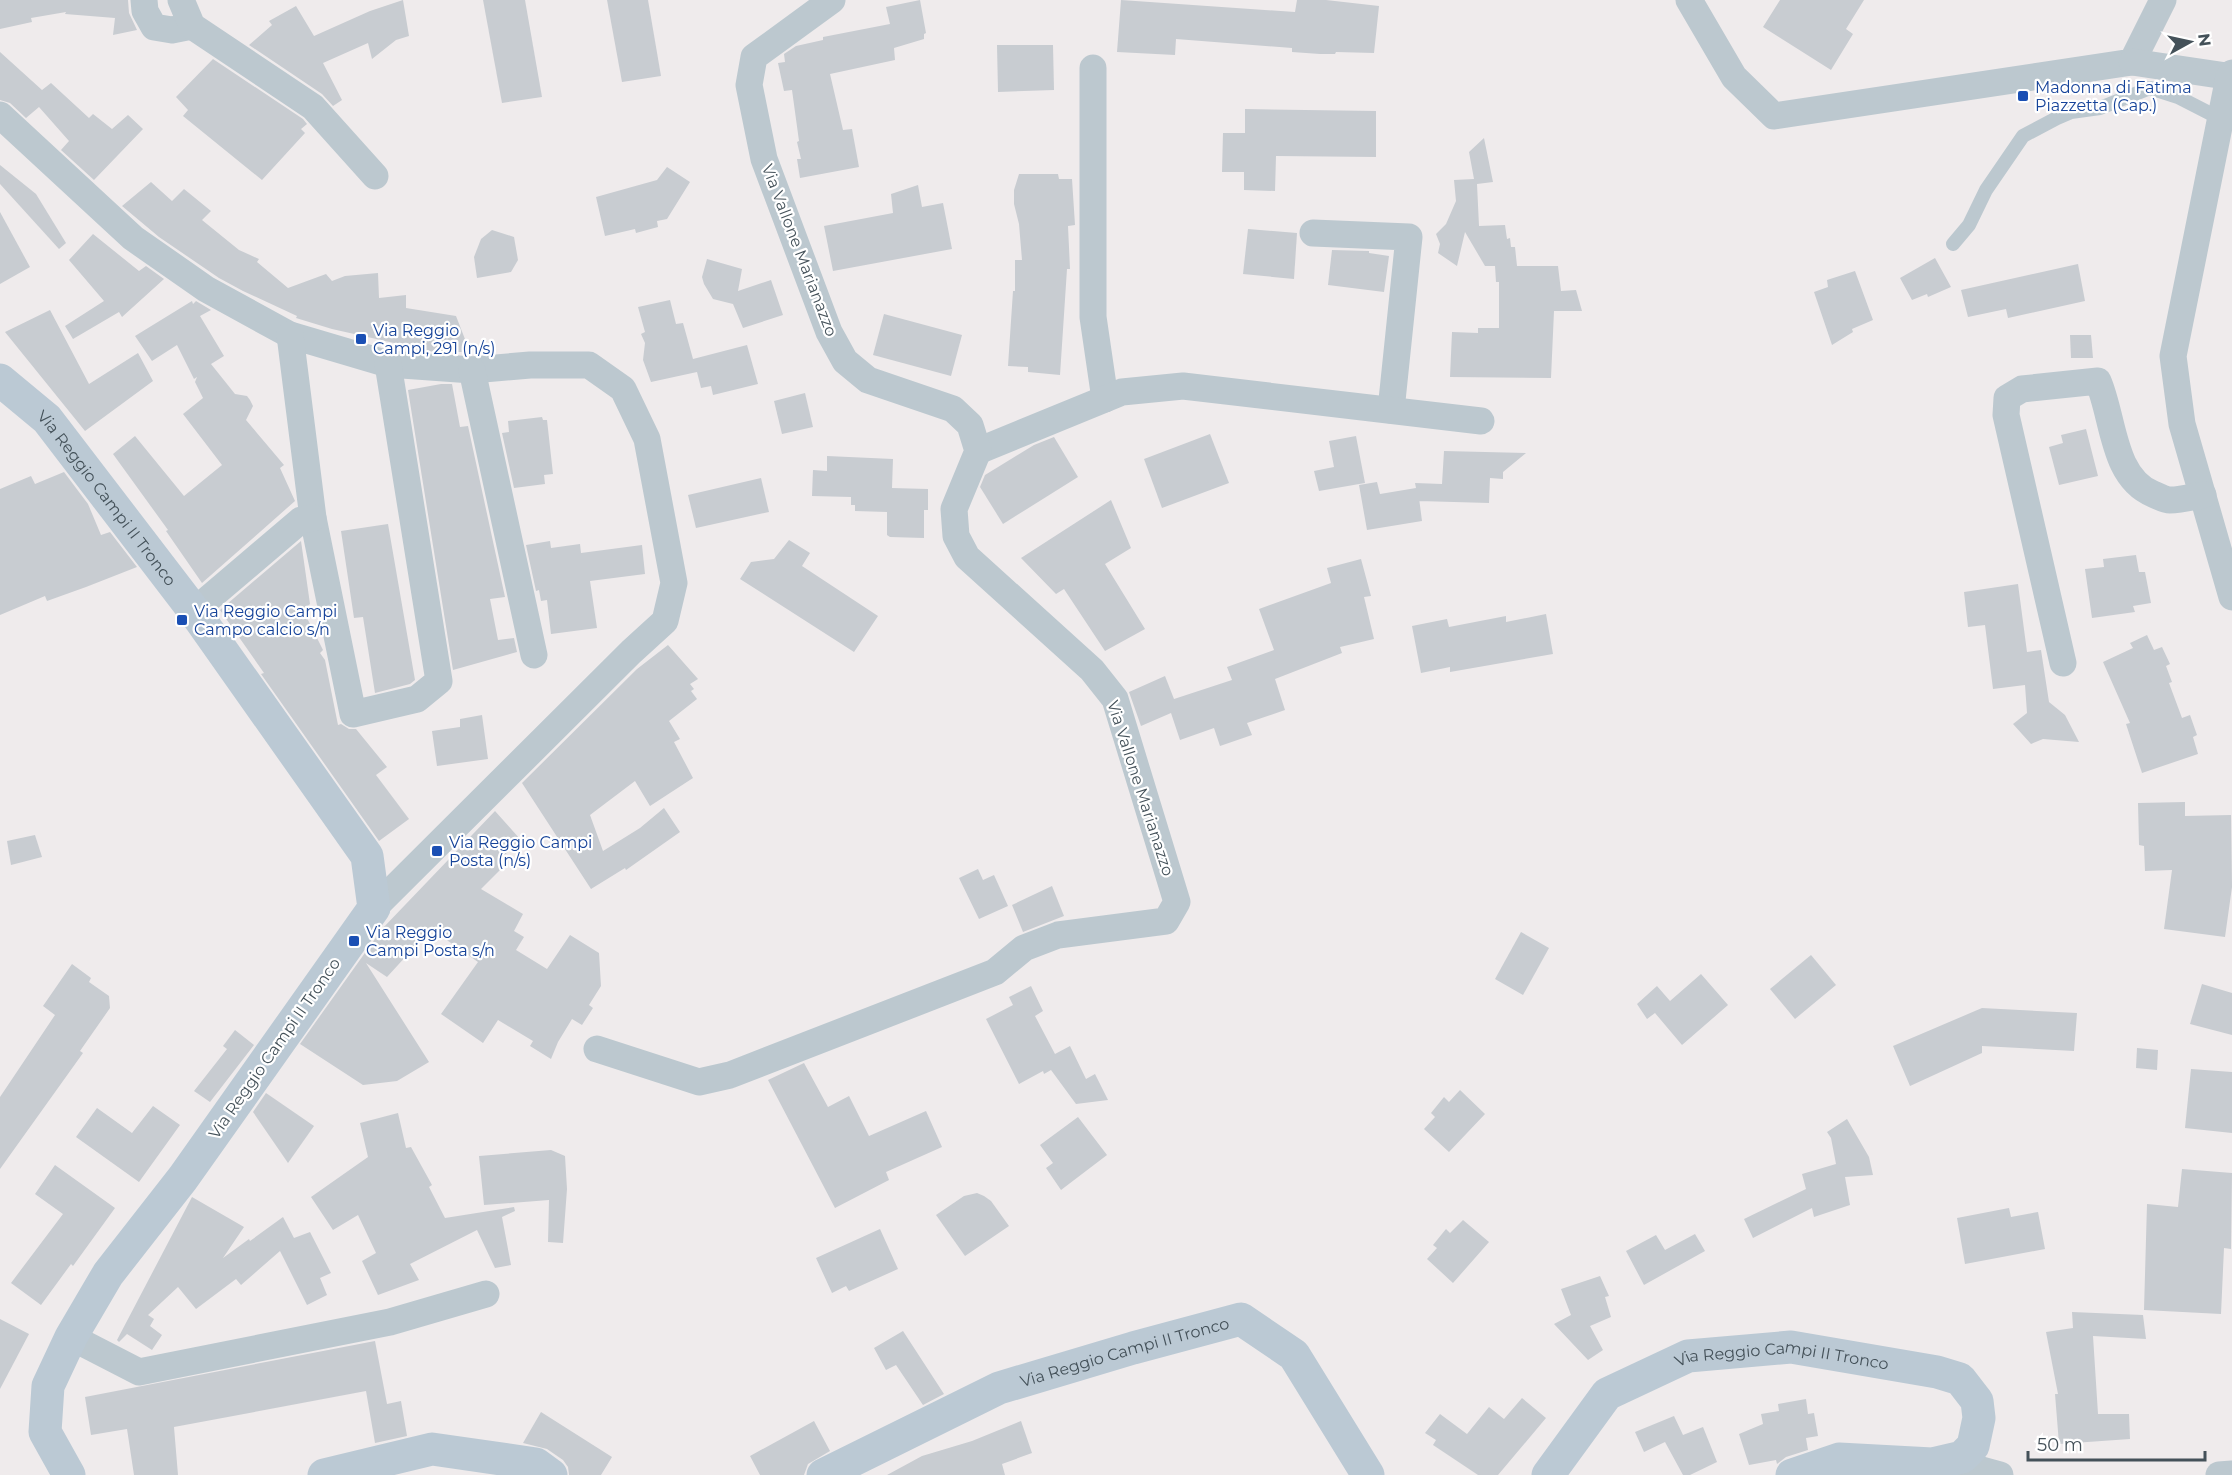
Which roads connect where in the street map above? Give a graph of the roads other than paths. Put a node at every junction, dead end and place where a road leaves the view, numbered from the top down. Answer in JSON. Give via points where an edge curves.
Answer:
{"nodes":[{"id":1,"x":144,"y":0,"type":"edge"},
{"id":2,"x":181,"y":0,"type":"edge"},
{"id":3,"x":832,"y":0,"type":"edge"},
{"id":4,"x":1689,"y":0,"type":"edge"},
{"id":5,"x":2163,"y":0,"type":"edge"},
{"id":6,"x":192,"y":26,"type":"junction"},
{"id":7,"x":2132,"y":62,"type":"junction"},
{"id":8,"x":1093,"y":68,"type":"dead end"},
{"id":9,"x":2231,"y":76,"type":"edge"},
{"id":10,"x":0,"y":115,"type":"edge"},
{"id":11,"x":2221,"y":119,"type":"junction"},
{"id":12,"x":375,"y":176,"type":"dead end"},
{"id":13,"x":1313,"y":233,"type":"dead end"},
{"id":14,"x":1953,"y":244,"type":"dead end"},
{"id":15,"x":290,"y":335,"type":"junction"},
{"id":16,"x":388,"y":364,"type":"junction"},
{"id":17,"x":472,"y":370,"type":"junction"},
{"id":18,"x":0,"y":380,"type":"edge"},
{"id":19,"x":1105,"y":399,"type":"junction"},
{"id":20,"x":1391,"y":411,"type":"junction"},
{"id":21,"x":1481,"y":421,"type":"dead end"},
{"id":22,"x":978,"y":451,"type":"junction"},
{"id":23,"x":2203,"y":495,"type":"junction"},
{"id":24,"x":313,"y":518,"type":"junction"},
{"id":25,"x":2232,"y":597,"type":"edge"},
{"id":26,"x":194,"y":610,"type":"junction"},
{"id":27,"x":534,"y":655,"type":"dead end"},
{"id":28,"x":2063,"y":663,"type":"dead end"},
{"id":29,"x":374,"y":908,"type":"junction"},
{"id":30,"x":597,"y":1049,"type":"dead end"},
{"id":31,"x":486,"y":1294,"type":"dead end"},
{"id":32,"x":71,"y":1337,"type":"junction"},
{"id":33,"x":1949,"y":1461,"type":"junction"},
{"id":34,"x":2232,"y":1474,"type":"edge"},
{"id":35,"x":69,"y":1475,"type":"edge"},
{"id":36,"x":324,"y":1475,"type":"edge"},
{"id":37,"x":551,"y":1475,"type":"edge"},
{"id":38,"x":823,"y":1475,"type":"edge"},
{"id":39,"x":1368,"y":1475,"type":"edge"},
{"id":40,"x":1548,"y":1475,"type":"edge"},
{"id":41,"x":1792,"y":1475,"type":"edge"},
{"id":42,"x":2000,"y":1475,"type":"edge"},
{"id":43,"x":2219,"y":1475,"type":"edge"}],
"edges":[{"from":1,"to":6,"type":"street","via":[[154,27],[172,30]]},
{"from":2,"to":6,"type":"street"},
{"from":3,"to":22,"type":"street","name":"Via Vallone Marianazzo","via":[[754,57],[749,85],[764,159],[829,332],[845,361],[868,380],[953,409],[970,425]]},
{"from":4,"to":7,"type":"street","via":[[1734,77],[1774,117]]},
{"from":5,"to":7,"type":"street"},
{"from":6,"to":12,"type":"street","via":[[313,107]]},
{"from":7,"to":9,"type":"street"},
{"from":8,"to":19,"type":"street","via":[[1094,317]]},
{"from":9,"to":11,"type":"street"},
{"from":10,"to":15,"type":"street","via":[[133,238],[206,289]]},
{"from":11,"to":14,"type":"lane","via":[[2150,88],[2100,108],[2057,118],[2023,136],[1986,190],[1969,225]]},
{"from":11,"to":23,"type":"street","via":[[2173,356],[2182,424]]},
{"from":13,"to":20,"type":"street","via":[[1409,237]]},
{"from":15,"to":16,"type":"street"},
{"from":15,"to":24,"type":"street"},
{"from":16,"to":17,"type":"street"},
{"from":16,"to":24,"type":"street","via":[[439,681],[417,699],[353,714]]},
{"from":17,"to":27,"type":"street"},
{"from":17,"to":29,"type":"street","via":[[589,365],[623,389],[647,439],[674,583],[665,621]]},
{"from":18,"to":26,"type":"main road","name":"Via Reggio Campi II Tronco","via":[[47,419]]},
{"from":19,"to":20,"type":"street","via":[[1122,392],[1183,386]]},
{"from":19,"to":22,"type":"street"},
{"from":20,"to":21,"type":"street"},
{"from":22,"to":30,"type":"street","name":"Via Vallone Marianazzo","via":[[954,509],[956,536],[967,557],[1092,670],[1115,699],[1177,902],[1166,921],[1058,935],[1024,948],[995,972],[730,1075],[699,1082]]},
{"from":23,"to":25,"type":"street"},
{"from":23,"to":28,"type":"street","via":[[2168,500],[2146,491],[2129,477],[2118,453],[2098,381],[2022,389],[2007,398],[2006,415]]},
{"from":24,"to":26,"type":"street","via":[[301,520]]},
{"from":26,"to":29,"type":"main road","name":"Via Reggio Campi II Tronco","via":[[367,856]]},
{"from":29,"to":32,"type":"main road","name":"Via Reggio Campi II Tronco","via":[[183,1178],[108,1274]]},
{"from":31,"to":32,"type":"street","via":[[390,1322],[139,1372]]},
{"from":32,"to":35,"type":"main road","name":"Via Reggio Campi II Tronco","via":[[48,1386],[45,1432]]},
{"from":33,"to":40,"type":"main road","name":"Via Reggio Campi II Tronco","via":[[1962,1457],[1973,1446],[1979,1418],[1977,1401],[1960,1379],[1791,1347],[1688,1356],[1607,1394]]},
{"from":33,"to":41,"type":"main road","via":[[1932,1464],[1839,1459]]},
{"from":33,"to":42,"type":"street"},
{"from":34,"to":43,"type":"street"},
{"from":36,"to":37,"type":"main road","via":[[432,1449],[536,1464]]},
{"from":38,"to":39,"type":"main road","name":"Via Reggio Campi II Tronco","via":[[999,1388],[1241,1319],[1294,1355]]}]}
